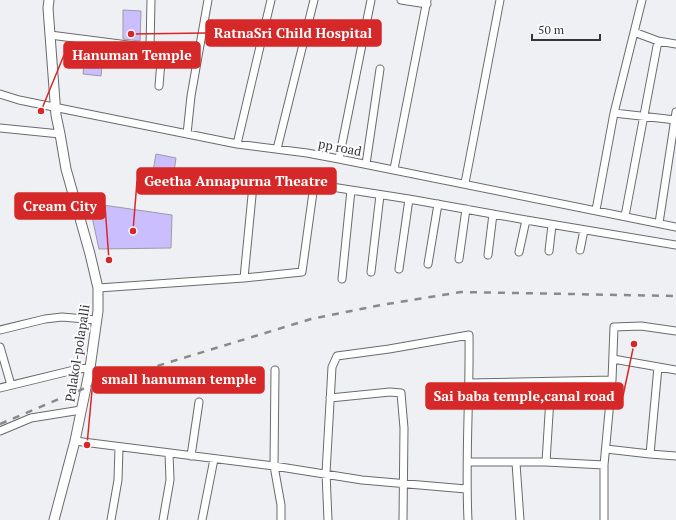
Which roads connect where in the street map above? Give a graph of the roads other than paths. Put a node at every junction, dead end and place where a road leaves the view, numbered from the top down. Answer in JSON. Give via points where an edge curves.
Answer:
{"nodes":[{"id":1,"x":49,"y":0,"type":"edge"},
{"id":2,"x":151,"y":0,"type":"edge"},
{"id":3,"x":208,"y":0,"type":"edge"},
{"id":4,"x":271,"y":0,"type":"edge"},
{"id":5,"x":314,"y":0,"type":"edge"},
{"id":6,"x":371,"y":0,"type":"edge"},
{"id":7,"x":401,"y":0,"type":"edge"},
{"id":8,"x":500,"y":0,"type":"edge"},
{"id":9,"x":642,"y":0,"type":"edge"},
{"id":10,"x":427,"y":2,"type":"edge"},
{"id":11,"x":634,"y":32,"type":"junction"},
{"id":12,"x":50,"y":35,"type":"junction"},
{"id":13,"x":658,"y":41,"type":"junction"},
{"id":14,"x":676,"y":44,"type":"edge"},
{"id":15,"x":150,"y":48,"type":"junction"},
{"id":16,"x":162,"y":49,"type":"junction"},
{"id":17,"x":198,"y":54,"type":"junction"},
{"id":18,"x":380,"y":69,"type":"dead end"},
{"id":19,"x":159,"y":86,"type":"dead end"},
{"id":20,"x":0,"y":94,"type":"edge"},
{"id":21,"x":56,"y":107,"type":"junction"},
{"id":22,"x":614,"y":113,"type":"junction"},
{"id":23,"x":644,"y":115,"type":"junction"},
{"id":24,"x":676,"y":117,"type":"edge"},
{"id":25,"x":0,"y":128,"type":"edge"},
{"id":26,"x":60,"y":134,"type":"junction"},
{"id":27,"x":187,"y":134,"type":"junction"},
{"id":28,"x":237,"y":144,"type":"junction"},
{"id":29,"x":277,"y":149,"type":"junction"},
{"id":30,"x":339,"y":159,"type":"junction"},
{"id":31,"x":366,"y":164,"type":"junction"},
{"id":32,"x":394,"y":169,"type":"junction"},
{"id":33,"x":465,"y":183,"type":"junction"},
{"id":34,"x":314,"y":185,"type":"junction"},
{"id":35,"x":351,"y":190,"type":"junction"},
{"id":36,"x":380,"y":195,"type":"junction"},
{"id":37,"x":408,"y":199,"type":"junction"},
{"id":38,"x":438,"y":204,"type":"junction"},
{"id":39,"x":466,"y":209,"type":"junction"},
{"id":40,"x":596,"y":210,"type":"junction"},
{"id":41,"x":493,"y":214,"type":"junction"},
{"id":42,"x":625,"y":216,"type":"junction"},
{"id":43,"x":526,"y":220,"type":"junction"},
{"id":44,"x":659,"y":223,"type":"junction"},
{"id":45,"x":552,"y":225,"type":"junction"},
{"id":46,"x":676,"y":227,"type":"edge"},
{"id":47,"x":584,"y":230,"type":"junction"},
{"id":48,"x":676,"y":245,"type":"edge"},
{"id":49,"x":580,"y":250,"type":"dead end"},
{"id":50,"x":549,"y":251,"type":"dead end"},
{"id":51,"x":519,"y":252,"type":"dead end"},
{"id":52,"x":488,"y":255,"type":"dead end"},
{"id":53,"x":459,"y":259,"type":"dead end"},
{"id":54,"x":428,"y":264,"type":"dead end"},
{"id":55,"x":399,"y":269,"type":"dead end"},
{"id":56,"x":370,"y":272,"type":"dead end"},
{"id":57,"x":244,"y":278,"type":"junction"},
{"id":58,"x":342,"y":280,"type":"dead end"},
{"id":59,"x":98,"y":288,"type":"junction"},
{"id":60,"x":96,"y":320,"type":"junction"},
{"id":61,"x":0,"y":330,"type":"edge"},
{"id":62,"x":676,"y":331,"type":"edge"},
{"id":63,"x":0,"y":347,"type":"edge"},
{"id":64,"x":613,"y":359,"type":"junction"},
{"id":65,"x":658,"y":367,"type":"junction"},
{"id":66,"x":90,"y":368,"type":"junction"},
{"id":67,"x":275,"y":370,"type":"dead end"},
{"id":68,"x":676,"y":370,"type":"edge"},
{"id":69,"x":612,"y":380,"type":"junction"},
{"id":70,"x":551,"y":382,"type":"junction"},
{"id":71,"x":470,"y":383,"type":"junction"},
{"id":72,"x":11,"y":385,"type":"junction"},
{"id":73,"x":0,"y":388,"type":"edge"},
{"id":74,"x":330,"y":398,"type":"junction"},
{"id":75,"x":199,"y":402,"type":"dead end"},
{"id":76,"x":81,"y":410,"type":"junction"},
{"id":77,"x":0,"y":431,"type":"edge"},
{"id":78,"x":75,"y":441,"type":"junction"},
{"id":79,"x":119,"y":447,"type":"junction"},
{"id":80,"x":606,"y":449,"type":"junction"},
{"id":81,"x":170,"y":453,"type":"junction"},
{"id":82,"x":650,"y":454,"type":"junction"},
{"id":83,"x":191,"y":456,"type":"junction"},
{"id":84,"x":676,"y":456,"type":"edge"},
{"id":85,"x":214,"y":458,"type":"junction"},
{"id":86,"x":468,"y":462,"type":"junction"},
{"id":87,"x":546,"y":462,"type":"junction"},
{"id":88,"x":516,"y":463,"type":"junction"},
{"id":89,"x":604,"y":465,"type":"junction"},
{"id":90,"x":274,"y":466,"type":"junction"},
{"id":91,"x":326,"y":473,"type":"junction"},
{"id":92,"x":402,"y":484,"type":"junction"},
{"id":93,"x":466,"y":489,"type":"junction"},
{"id":94,"x":54,"y":520,"type":"edge"},
{"id":95,"x":111,"y":520,"type":"edge"},
{"id":96,"x":163,"y":520,"type":"edge"},
{"id":97,"x":202,"y":520,"type":"edge"},
{"id":98,"x":281,"y":520,"type":"edge"},
{"id":99,"x":328,"y":520,"type":"edge"},
{"id":100,"x":403,"y":520,"type":"edge"},
{"id":101,"x":468,"y":520,"type":"edge"},
{"id":102,"x":520,"y":520,"type":"edge"},
{"id":103,"x":604,"y":520,"type":"edge"}],
"edges":[{"from":1,"to":12,"type":"street","name":"Palakol-polapalli"},
{"from":2,"to":15,"type":"street"},
{"from":3,"to":17,"type":"street"},
{"from":4,"to":28,"type":"street"},
{"from":5,"to":29,"type":"street"},
{"from":6,"to":30,"type":"street"},
{"from":7,"to":10,"type":"street"},
{"from":8,"to":33,"type":"street"},
{"from":9,"to":11,"type":"street"},
{"from":10,"to":32,"type":"street"},
{"from":11,"to":13,"type":"street"},
{"from":11,"to":22,"type":"street"},
{"from":12,"to":15,"type":"street"},
{"from":12,"to":21,"type":"street","name":"Palakol-polapalli"},
{"from":13,"to":14,"type":"street"},
{"from":13,"to":23,"type":"street"},
{"from":15,"to":16,"type":"street"},
{"from":16,"to":17,"type":"street"},
{"from":16,"to":19,"type":"street"},
{"from":17,"to":27,"type":"street"},
{"from":18,"to":31,"type":"street"},
{"from":20,"to":21,"type":"street","name":"pp road"},
{"from":21,"to":26,"type":"street","name":"Palakol-polapalli"},
{"from":21,"to":27,"type":"street","name":"pp road"},
{"from":22,"to":23,"type":"street"},
{"from":22,"to":40,"type":"street"},
{"from":23,"to":24,"type":"street"},
{"from":23,"to":42,"type":"street"},
{"from":24,"to":44,"type":"street"},
{"from":25,"to":26,"type":"street"},
{"from":26,"to":59,"type":"street","name":"Palakol-polapalli","via":[[66,169]]},
{"from":27,"to":28,"type":"street","name":"pp road"},
{"from":28,"to":29,"type":"street","name":"pp road"},
{"from":29,"to":30,"type":"street","name":"pp road"},
{"from":30,"to":31,"type":"street","name":"pp road"},
{"from":31,"to":32,"type":"street","name":"pp road"},
{"from":32,"to":33,"type":"street","name":"pp road"},
{"from":33,"to":40,"type":"street","name":"pp road"},
{"from":34,"to":35,"type":"street"},
{"from":34,"to":57,"type":"street","via":[[302,272]]},
{"from":34,"to":57,"type":"street","via":[[254,175]]},
{"from":35,"to":36,"type":"street"},
{"from":35,"to":58,"type":"street"},
{"from":36,"to":37,"type":"street"},
{"from":36,"to":56,"type":"street"},
{"from":37,"to":38,"type":"street"},
{"from":37,"to":55,"type":"street"},
{"from":38,"to":39,"type":"street"},
{"from":38,"to":54,"type":"street"},
{"from":39,"to":41,"type":"street"},
{"from":39,"to":53,"type":"street"},
{"from":40,"to":42,"type":"street","name":"pp road"},
{"from":41,"to":43,"type":"street"},
{"from":41,"to":52,"type":"street"},
{"from":42,"to":44,"type":"street","name":"pp road"},
{"from":43,"to":45,"type":"street"},
{"from":43,"to":51,"type":"street"},
{"from":44,"to":46,"type":"street","name":"pp road"},
{"from":45,"to":47,"type":"street"},
{"from":45,"to":50,"type":"street"},
{"from":47,"to":48,"type":"street"},
{"from":47,"to":49,"type":"street"},
{"from":57,"to":59,"type":"street"},
{"from":59,"to":60,"type":"street","name":"Palakol-polapalli"},
{"from":60,"to":61,"type":"street","via":[[62,317]]},
{"from":60,"to":66,"type":"street","name":"Palakol-polapalli"},
{"from":62,"to":64,"type":"street","via":[[641,326],[614,327]]},
{"from":63,"to":72,"type":"street"},
{"from":64,"to":65,"type":"street"},
{"from":64,"to":69,"type":"street"},
{"from":65,"to":68,"type":"street"},
{"from":65,"to":82,"type":"street"},
{"from":66,"to":72,"type":"street"},
{"from":66,"to":76,"type":"street","name":"Palakol-polapalli"},
{"from":67,"to":90,"type":"street"},
{"from":69,"to":70,"type":"street"},
{"from":69,"to":80,"type":"street"},
{"from":70,"to":71,"type":"street"},
{"from":70,"to":87,"type":"street"},
{"from":71,"to":74,"type":"street","via":[[469,335],[337,356],[332,367]]},
{"from":71,"to":86,"type":"street"},
{"from":72,"to":73,"type":"street"},
{"from":74,"to":91,"type":"street"},
{"from":74,"to":92,"type":"street","via":[[401,393],[404,428]]},
{"from":75,"to":83,"type":"street"},
{"from":76,"to":77,"type":"street","via":[[32,418]]},
{"from":76,"to":78,"type":"street","name":"Palakol-polapalli"},
{"from":78,"to":79,"type":"street"},
{"from":78,"to":94,"type":"street","name":"Palakol-polapalli"},
{"from":79,"to":81,"type":"street"},
{"from":79,"to":95,"type":"street","via":[[118,480]]},
{"from":80,"to":82,"type":"street"},
{"from":80,"to":89,"type":"street"},
{"from":81,"to":83,"type":"street"},
{"from":81,"to":96,"type":"street","via":[[170,480]]},
{"from":82,"to":84,"type":"street"},
{"from":83,"to":85,"type":"street"},
{"from":85,"to":90,"type":"street"},
{"from":85,"to":97,"type":"street"},
{"from":86,"to":88,"type":"street"},
{"from":86,"to":93,"type":"street"},
{"from":87,"to":88,"type":"street"},
{"from":87,"to":89,"type":"street"},
{"from":88,"to":102,"type":"street"},
{"from":89,"to":103,"type":"street"},
{"from":90,"to":91,"type":"street"},
{"from":90,"to":98,"type":"street"},
{"from":91,"to":92,"type":"street"},
{"from":91,"to":99,"type":"street"},
{"from":92,"to":93,"type":"street"},
{"from":92,"to":100,"type":"street"},
{"from":93,"to":101,"type":"street"}]}
